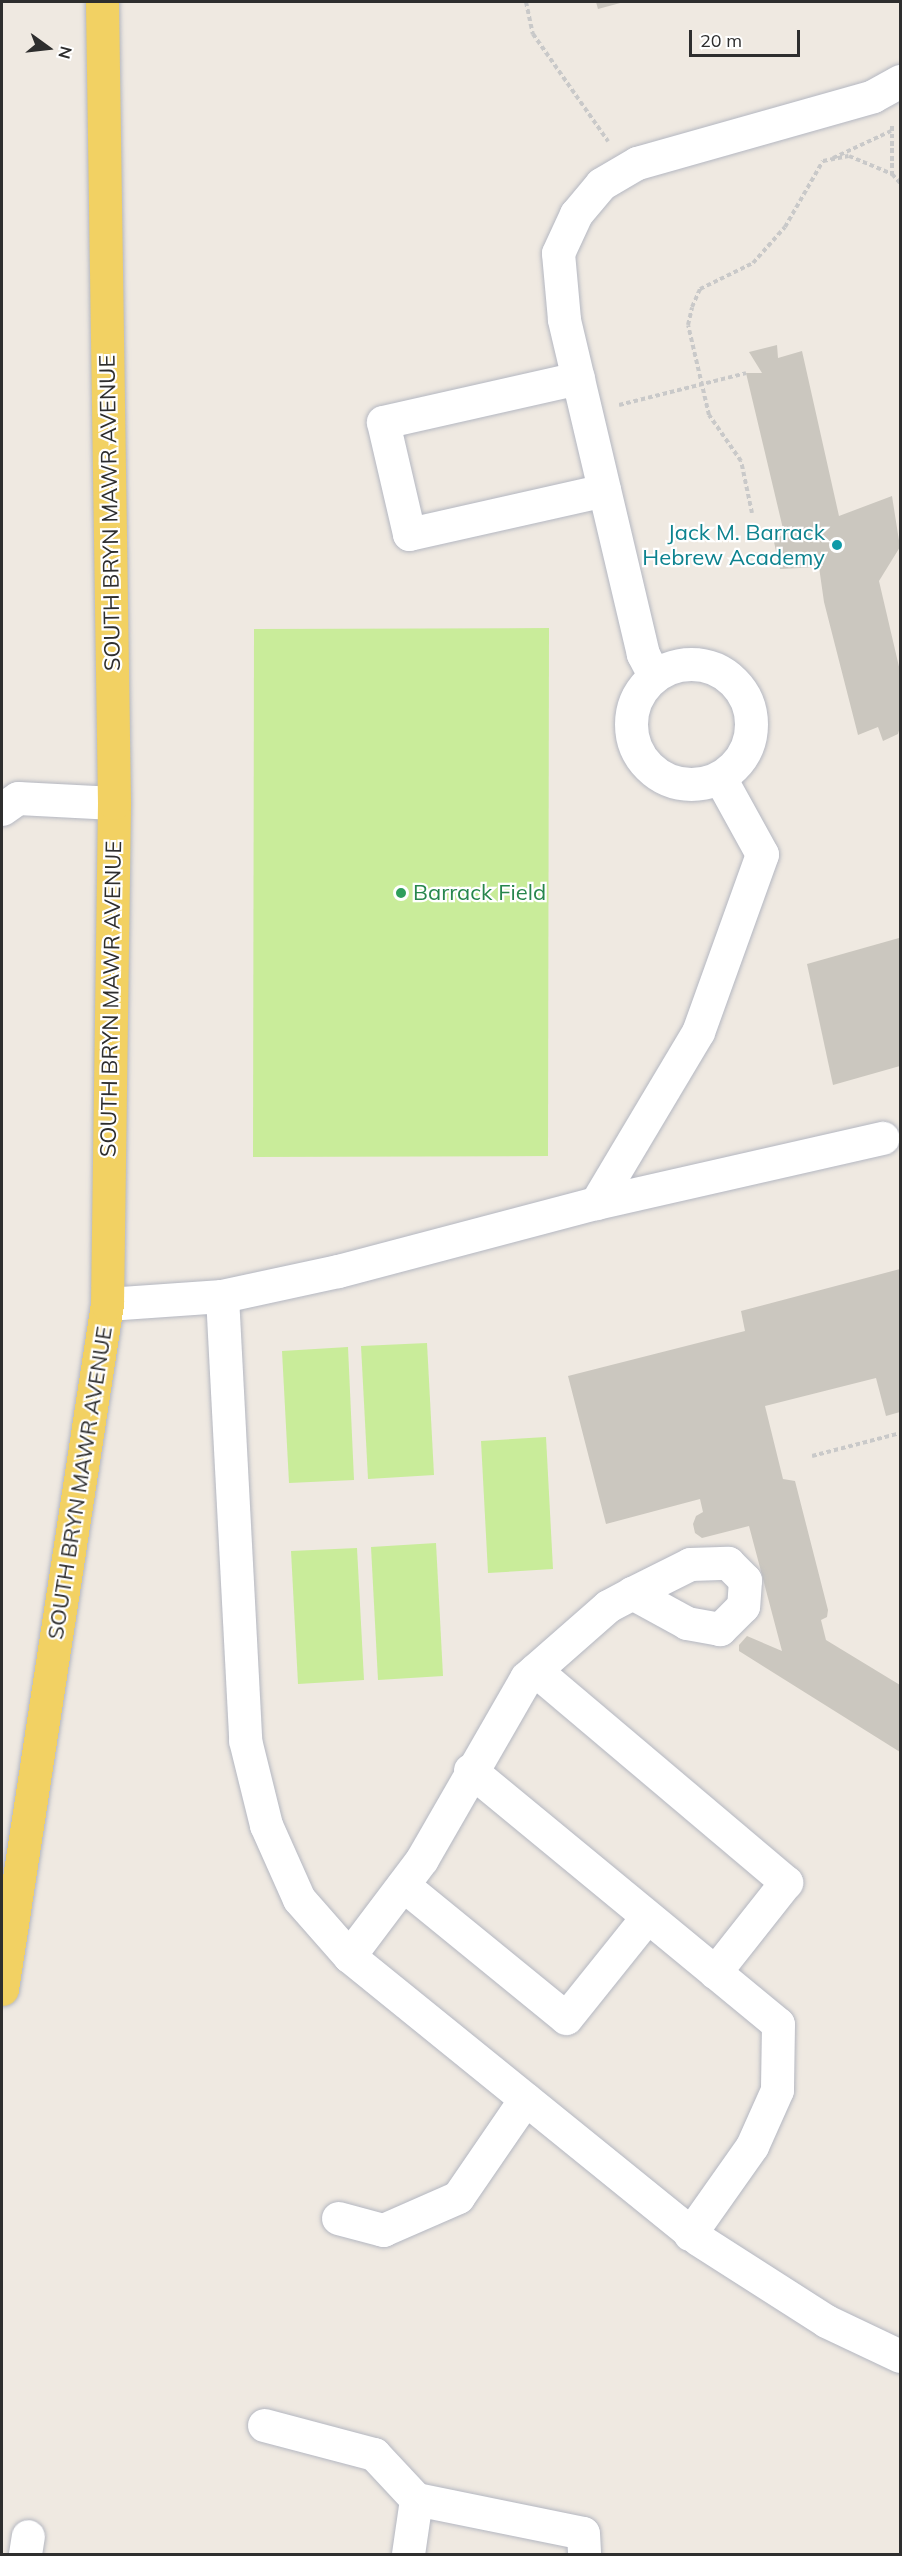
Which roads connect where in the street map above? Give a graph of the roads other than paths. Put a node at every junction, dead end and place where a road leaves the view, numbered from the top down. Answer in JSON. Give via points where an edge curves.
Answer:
{"nodes":[{"id":1,"x":102,"y":2,"type":"edge"},
{"id":2,"x":892,"y":86,"type":"edge"},
{"id":3,"x":578,"y":378,"type":"junction"},
{"id":4,"x":604,"y":490,"type":"junction"},
{"id":5,"x":654,"y":675,"type":"junction"},
{"id":6,"x":720,"y":778,"type":"junction"},
{"id":7,"x":7,"y":800,"type":"edge"},
{"id":8,"x":114,"y":803,"type":"junction"},
{"id":9,"x":883,"y":1138,"type":"dead end"},
{"id":10,"x":596,"y":1203,"type":"junction"},
{"id":11,"x":222,"y":1296,"type":"junction"},
{"id":12,"x":108,"y":1304,"type":"junction"},
{"id":13,"x":632,"y":1593,"type":"dead end"},
{"id":14,"x":535,"y":1670,"type":"junction"},
{"id":15,"x":470,"y":1770,"type":"junction"},
{"id":16,"x":403,"y":1885,"type":"junction"},
{"id":17,"x":647,"y":1917,"type":"junction"},
{"id":18,"x":349,"y":1956,"type":"junction"},
{"id":19,"x":715,"y":1972,"type":"junction"},
{"id":20,"x":2,"y":1989,"type":"edge"},
{"id":21,"x":525,"y":2099,"type":"junction"},
{"id":22,"x":338,"y":2218,"type":"dead end"},
{"id":23,"x":690,"y":2234,"type":"junction"},
{"id":24,"x":900,"y":2356,"type":"edge"},
{"id":25,"x":264,"y":2425,"type":"dead end"},
{"id":26,"x":416,"y":2499,"type":"junction"},
{"id":27,"x":408,"y":2554,"type":"edge"},
{"id":28,"x":584,"y":2554,"type":"edge"}],
"edges":[{"from":1,"to":8,"type":"main road","name":"SOUTH BRYN MAWR AVENUE"},
{"from":2,"to":3,"type":"lane","via":[[627,168],[601,184],[576,214],[558,253],[564,319]]},
{"from":3,"to":4,"type":"lane"},
{"from":3,"to":4,"type":"lane","via":[[383,422],[409,534]]},
{"from":4,"to":5,"type":"lane","via":[[643,654]]},
{"from":5,"to":6,"type":"lane","via":[[632,708],[630,728],[635,748],[661,778],[701,785]]},
{"from":5,"to":6,"type":"lane","via":[[672,666],[692,663],[729,676],[742,691],[750,710],[752,730],[747,749],[736,766]]},
{"from":6,"to":10,"type":"lane","via":[[762,854],[698,1032]]},
{"from":7,"to":8,"type":"lane"},
{"from":8,"to":12,"type":"main road","name":"SOUTH BRYN MAWR AVENUE"},
{"from":9,"to":10,"type":"lane"},
{"from":10,"to":11,"type":"lane","via":[[338,1271]]},
{"from":11,"to":12,"type":"lane"},
{"from":11,"to":18,"type":"lane","via":[[245,1740],[266,1825],[299,1899]]},
{"from":12,"to":20,"type":"main road","name":"SOUTH BRYN MAWR AVENUE"},
{"from":13,"to":14,"type":"lane","via":[[608,1606]]},
{"from":14,"to":15,"type":"lane","via":[[526,1678]]},
{"from":14,"to":19,"type":"lane","via":[[786,1882]]},
{"from":15,"to":16,"type":"lane","via":[[422,1859]]},
{"from":15,"to":17,"type":"lane"},
{"from":16,"to":17,"type":"lane","via":[[566,2018]]},
{"from":16,"to":18,"type":"lane"},
{"from":17,"to":19,"type":"lane"},
{"from":18,"to":21,"type":"lane"},
{"from":19,"to":23,"type":"lane","via":[[778,2024],[777,2090],[753,2146]]},
{"from":21,"to":22,"type":"lane","via":[[458,2197],[383,2230]]},
{"from":21,"to":23,"type":"lane"},
{"from":23,"to":24,"type":"lane","via":[[826,2321]]},
{"from":25,"to":26,"type":"lane","via":[[374,2454]]},
{"from":26,"to":27,"type":"lane"},
{"from":26,"to":28,"type":"lane","via":[[584,2533]]}]}
